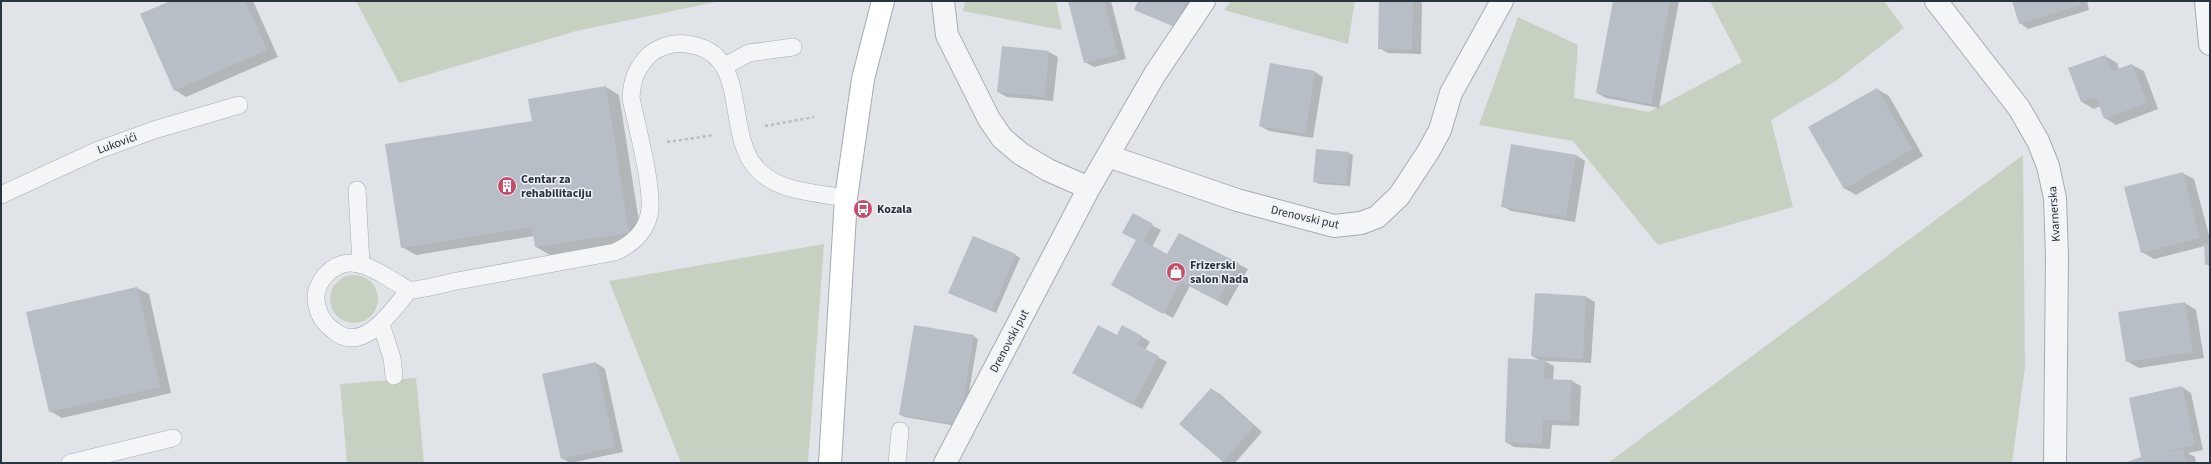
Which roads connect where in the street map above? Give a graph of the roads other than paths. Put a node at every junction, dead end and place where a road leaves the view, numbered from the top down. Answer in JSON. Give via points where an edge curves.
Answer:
{"nodes":[{"id":1,"x":883,"y":1,"type":"edge"},
{"id":2,"x":943,"y":1,"type":"edge"},
{"id":3,"x":1204,"y":1,"type":"edge"},
{"id":4,"x":1502,"y":1,"type":"edge"},
{"id":5,"x":1936,"y":1,"type":"edge"},
{"id":6,"x":2206,"y":1,"type":"edge"},
{"id":7,"x":2210,"y":44,"type":"edge"},
{"id":8,"x":793,"y":47,"type":"dead end"},
{"id":9,"x":725,"y":66,"type":"junction"},
{"id":10,"x":239,"y":105,"type":"dead end"},
{"id":11,"x":1108,"y":156,"type":"junction"},
{"id":12,"x":1089,"y":188,"type":"junction"},
{"id":13,"x":357,"y":190,"type":"dead end"},
{"id":14,"x":1,"y":195,"type":"edge"},
{"id":15,"x":846,"y":198,"type":"junction"},
{"id":16,"x":361,"y":264,"type":"junction"},
{"id":17,"x":409,"y":290,"type":"junction"},
{"id":18,"x":381,"y":324,"type":"junction"},
{"id":19,"x":394,"y":376,"type":"dead end"},
{"id":20,"x":900,"y":430,"type":"dead end"},
{"id":21,"x":173,"y":438,"type":"dead end"},
{"id":22,"x":70,"y":463,"type":"edge"},
{"id":23,"x":830,"y":463,"type":"edge"},
{"id":24,"x":897,"y":463,"type":"edge"},
{"id":25,"x":945,"y":463,"type":"edge"},
{"id":26,"x":2055,"y":463,"type":"edge"}],
"edges":[{"from":1,"to":15,"type":"main road","via":[[863,79]]},
{"from":2,"to":12,"type":"street","via":[[947,35],[989,119],[1002,138],[1021,154],[1048,170]]},
{"from":3,"to":11,"type":"street","name":"Drenovski put","via":[[1155,74]]},
{"from":4,"to":11,"type":"street","name":"Drenovski put","via":[[1451,93],[1440,130],[1420,165],[1400,196],[1377,217],[1360,223],[1334,226],[1237,200]]},
{"from":5,"to":26,"type":"street","name":"Kvarnerska","via":[[2019,108],[2038,141],[2048,166],[2055,198],[2057,256]]},
{"from":6,"to":7,"type":"street"},
{"from":8,"to":9,"type":"lane","via":[[750,53]]},
{"from":9,"to":15,"type":"lane","via":[[745,148],[751,162],[760,173],[782,186]]},
{"from":9,"to":17,"type":"lane","via":[[713,52],[697,45],[680,43],[667,44],[650,54],[638,68],[632,81],[632,98],[650,196],[650,215],[628,246],[615,252]]},
{"from":10,"to":14,"type":"lane","name":"Lukovići","via":[[154,130],[96,151]]},
{"from":11,"to":12,"type":"street","name":"Drenovski put"},
{"from":12,"to":25,"type":"street","name":"Drenovski put"},
{"from":13,"to":16,"type":"lane"},
{"from":15,"to":23,"type":"main road"},
{"from":16,"to":17,"type":"lane"},
{"from":16,"to":18,"type":"lane","via":[[341,264],[329,272],[320,281],[316,293],[317,305],[329,327],[347,337],[369,333]]},
{"from":17,"to":18,"type":"lane"},
{"from":18,"to":19,"type":"lane","via":[[392,358]]},
{"from":20,"to":24,"type":"lane"},
{"from":21,"to":22,"type":"lane"}]}
